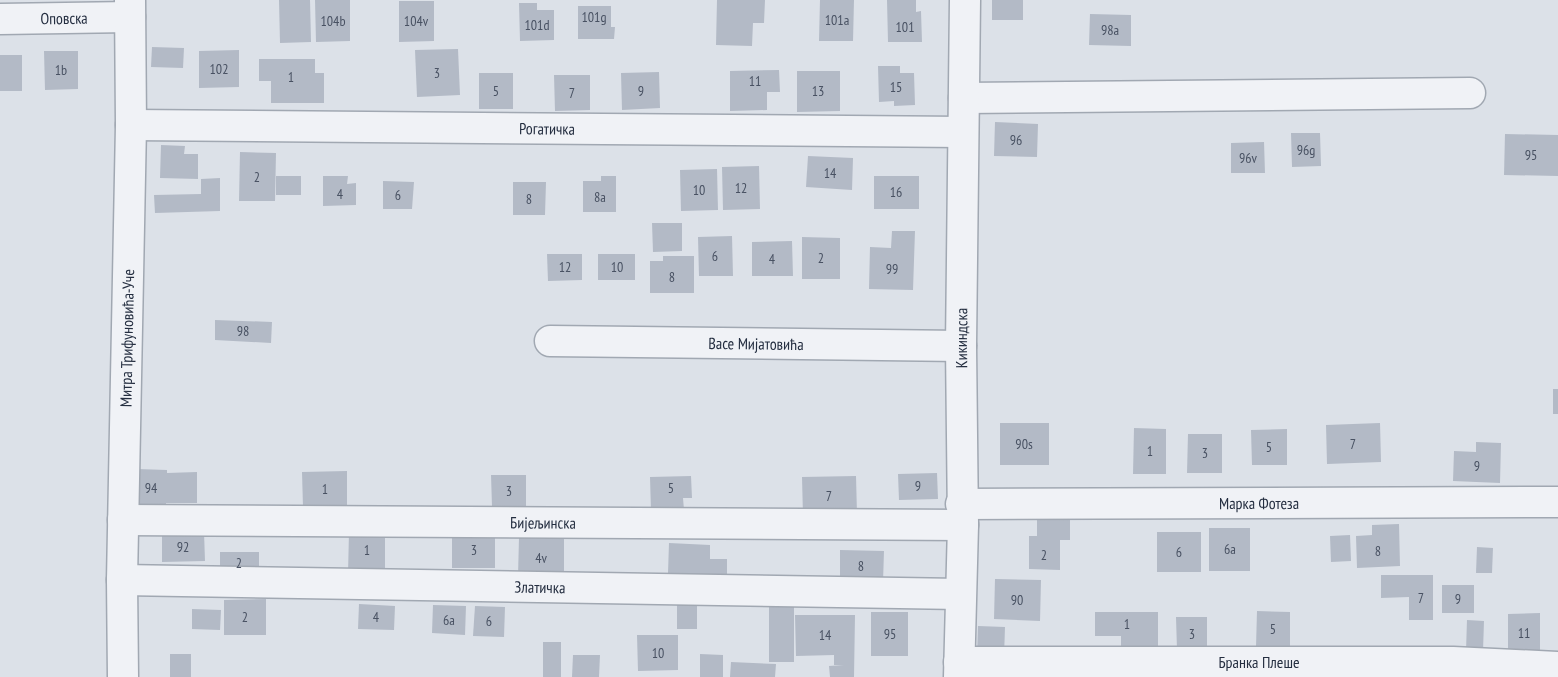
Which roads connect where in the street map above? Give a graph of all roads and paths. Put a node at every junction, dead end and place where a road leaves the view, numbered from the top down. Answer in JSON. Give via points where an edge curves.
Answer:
{"nodes":[{"id":1,"x":964,"y":0,"type":"edge"},
{"id":2,"x":130,"y":8,"type":"edge"},
{"id":3,"x":0,"y":19,"type":"edge"},
{"id":4,"x":1470,"y":93,"type":"dead end"},
{"id":5,"x":964,"y":98,"type":"junction"},
{"id":6,"x":131,"y":125,"type":"junction"},
{"id":7,"x":963,"y":132,"type":"junction"},
{"id":8,"x":550,"y":341,"type":"dead end"},
{"id":9,"x":961,"y":346,"type":"junction"},
{"id":10,"x":1558,"y":502,"type":"edge"},
{"id":11,"x":962,"y":514,"type":"junction"},
{"id":12,"x":123,"y":520,"type":"junction"},
{"id":13,"x":122,"y":580,"type":"junction"},
{"id":14,"x":960,"y":594,"type":"junction"},
{"id":15,"x":1558,"y":667,"type":"edge"},
{"id":16,"x":959,"y":669,"type":"edge"},
{"id":17,"x":123,"y":677,"type":"edge"}],
"edges":[{"from":1,"to":5,"type":"street","name":"Кикиндска"},
{"from":2,"to":3,"type":"street","name":"Оповска"},
{"from":2,"to":6,"type":"street","name":"Митра Трифуновића-Уче"},
{"from":4,"to":5,"type":"street"},
{"from":5,"to":7,"type":"street","name":"Кикиндска"},
{"from":6,"to":7,"type":"street","name":"Рогатичка"},
{"from":6,"to":12,"type":"street","name":"Митра Трифуновића-Уче"},
{"from":7,"to":9,"type":"street","name":"Кикиндска"},
{"from":8,"to":9,"type":"street","name":"Васе Мијатовића"},
{"from":9,"to":11,"type":"street","name":"Кикиндска"},
{"from":10,"to":11,"type":"street","name":"Марка Фотеза"},
{"from":11,"to":12,"type":"street","name":"Бијељинска"},
{"from":11,"to":14,"type":"street","name":"Кикиндска"},
{"from":12,"to":13,"type":"street","name":"Митра Трифуновића-Уче"},
{"from":13,"to":14,"type":"street","name":"Златичка"},
{"from":13,"to":17,"type":"street","name":"Митра Трифуновића-Уче"},
{"from":14,"to":16,"type":"street","name":"Кикиндска"},
{"from":15,"to":16,"type":"street","name":"Бранка Плеше","via":[[1453,662]]}]}
